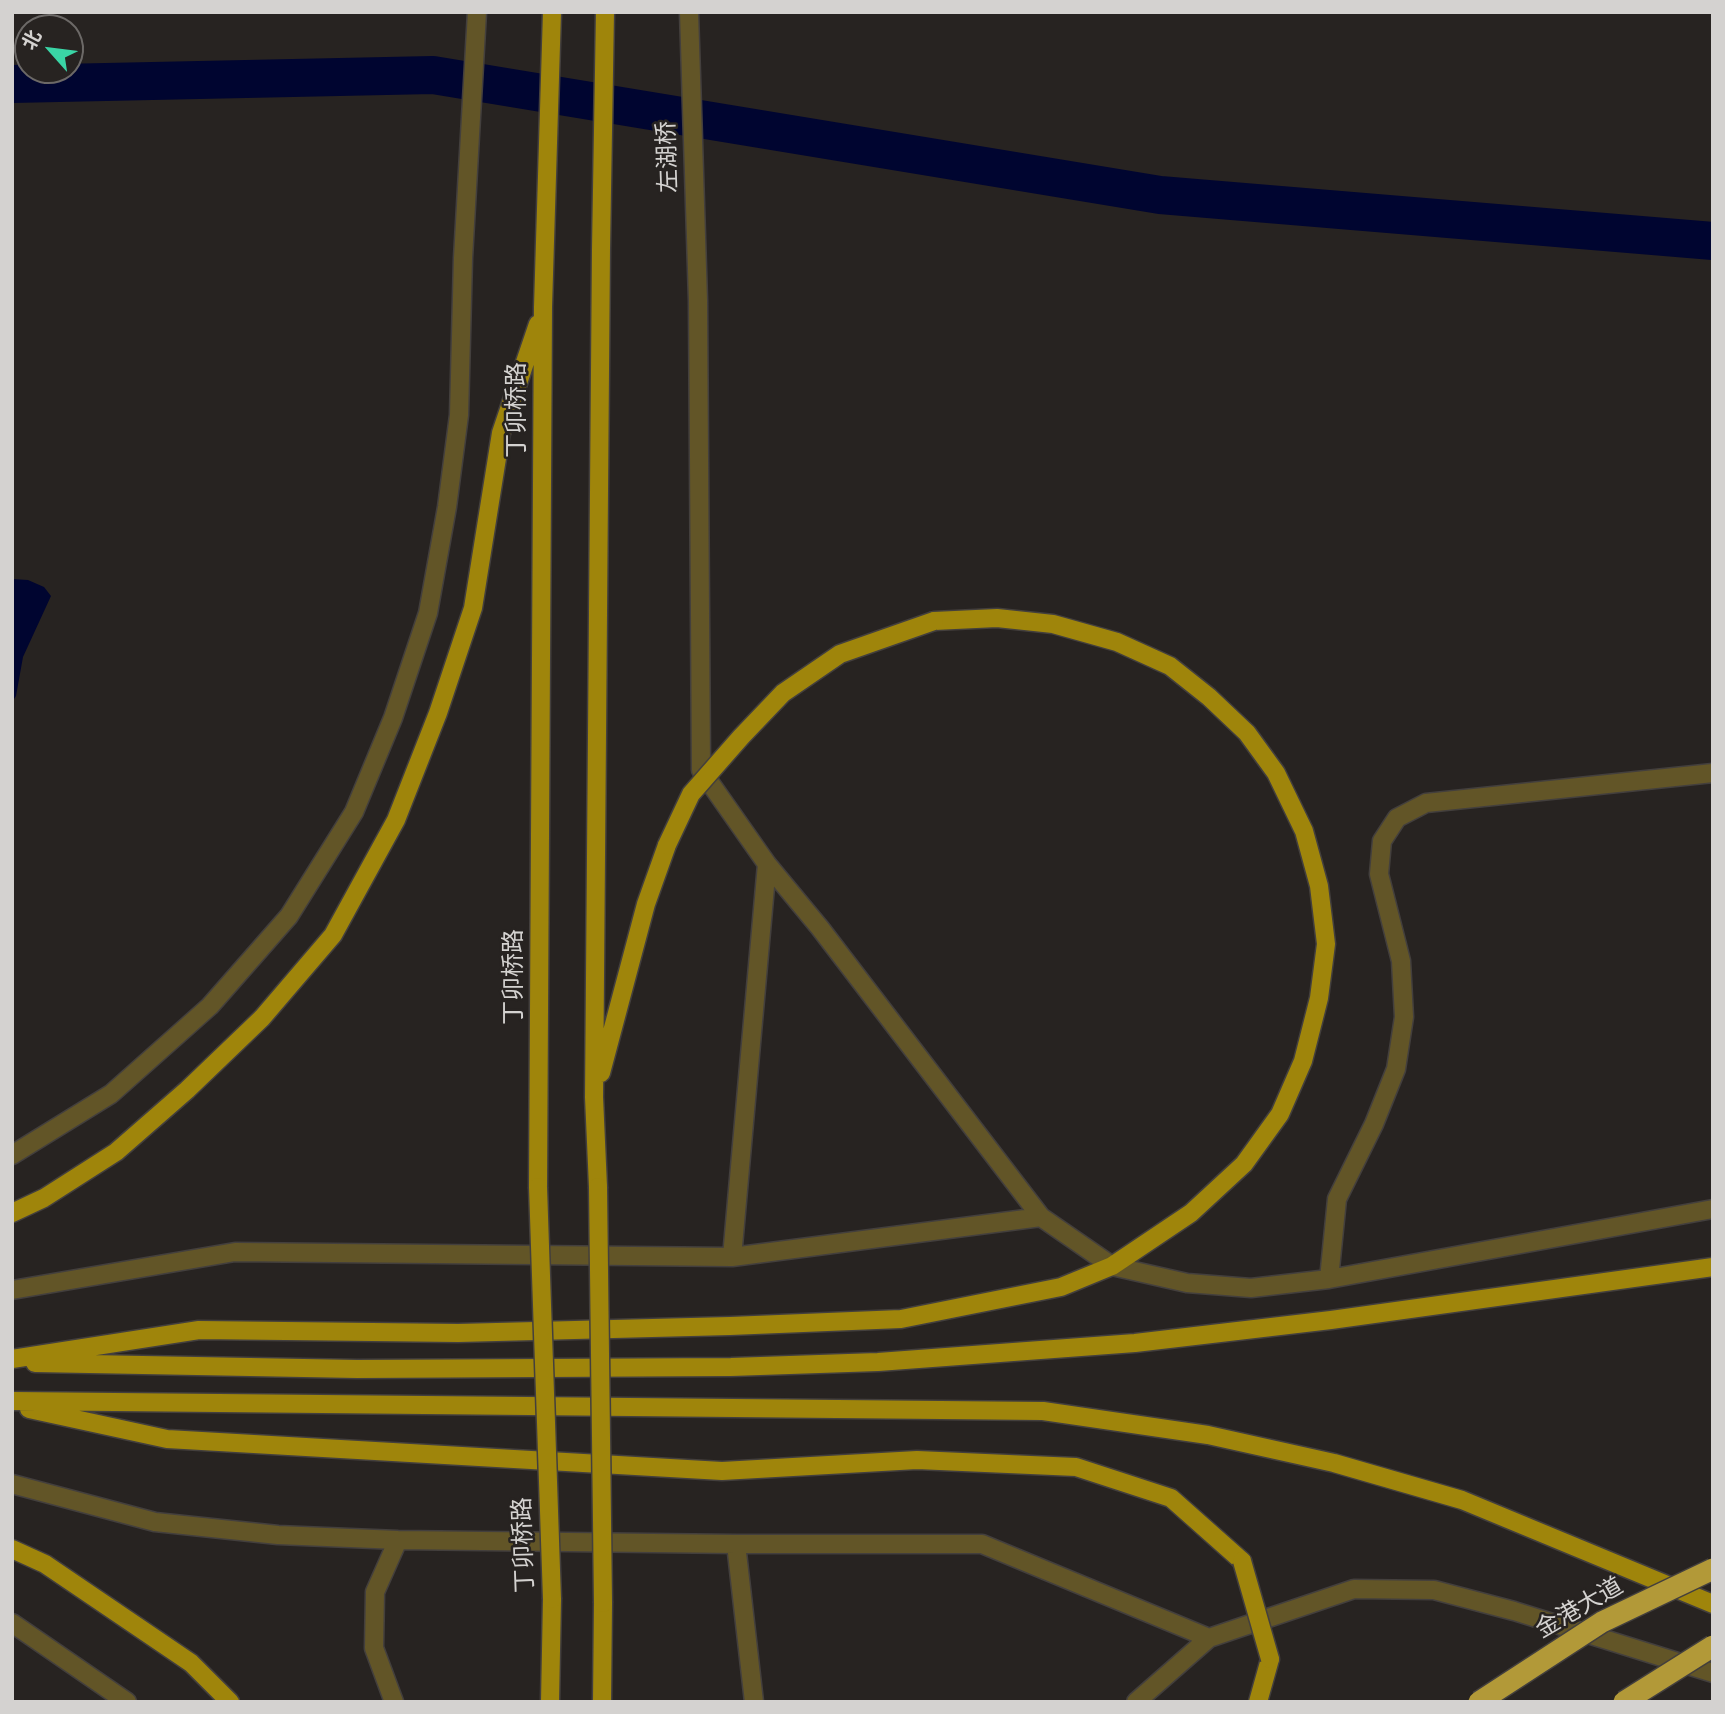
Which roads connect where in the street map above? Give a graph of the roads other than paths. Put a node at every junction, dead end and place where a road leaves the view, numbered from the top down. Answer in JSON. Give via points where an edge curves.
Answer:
{"nodes":[{"id":1,"x":477,"y":12,"type":"edge"},
{"id":2,"x":552,"y":12,"type":"edge"},
{"id":3,"x":605,"y":12,"type":"edge"},
{"id":4,"x":689,"y":12,"type":"edge"},
{"id":5,"x":543,"y":307,"type":"junction"},
{"id":6,"x":1713,"y":773,"type":"edge"},
{"id":7,"x":767,"y":864,"type":"junction"},
{"id":8,"x":594,"y":1097,"type":"junction"},
{"id":9,"x":12,"y":1155,"type":"edge"},
{"id":10,"x":1713,"y":1209,"type":"edge"},
{"id":11,"x":12,"y":1213,"type":"edge"},
{"id":12,"x":1041,"y":1217,"type":"junction"},
{"id":13,"x":732,"y":1257,"type":"junction"},
{"id":14,"x":1112,"y":1266,"type":"junction"},
{"id":15,"x":1713,"y":1267,"type":"edge"},
{"id":16,"x":1329,"y":1279,"type":"junction"},
{"id":17,"x":12,"y":1290,"type":"edge"},
{"id":18,"x":12,"y":1361,"type":"edge"},
{"id":19,"x":12,"y":1403,"type":"edge"},
{"id":20,"x":12,"y":1484,"type":"edge"},
{"id":21,"x":398,"y":1539,"type":"junction"},
{"id":22,"x":736,"y":1544,"type":"junction"},
{"id":23,"x":12,"y":1549,"type":"edge"},
{"id":24,"x":1713,"y":1569,"type":"edge"},
{"id":25,"x":1713,"y":1604,"type":"edge"},
{"id":26,"x":12,"y":1623,"type":"edge"},
{"id":27,"x":1209,"y":1638,"type":"junction"},
{"id":28,"x":1713,"y":1646,"type":"edge"},
{"id":29,"x":602,"y":1670,"type":"junction"},
{"id":30,"x":1713,"y":1673,"type":"edge"},
{"id":31,"x":127,"y":1702,"type":"edge"},
{"id":32,"x":230,"y":1702,"type":"edge"},
{"id":33,"x":394,"y":1702,"type":"edge"},
{"id":34,"x":550,"y":1702,"type":"edge"},
{"id":35,"x":602,"y":1702,"type":"edge"},
{"id":36,"x":608,"y":1702,"type":"edge"},
{"id":37,"x":754,"y":1702,"type":"edge"},
{"id":38,"x":1136,"y":1702,"type":"edge"},
{"id":39,"x":1258,"y":1702,"type":"edge"},
{"id":40,"x":1479,"y":1702,"type":"edge"},
{"id":41,"x":1624,"y":1702,"type":"edge"}],
"edges":[{"from":1,"to":9,"type":"street","via":[[459,415],[428,613],[393,718],[354,812],[289,916],[210,1006],[111,1094]]},
{"from":2,"to":5,"type":"main road","name":"丁卯桥路"},
{"from":3,"to":8,"type":"main road"},
{"from":4,"to":7,"type":"street","name":"左湖桥","via":[[698,301],[701,770]]},
{"from":5,"to":11,"type":"main road","via":[[501,433],[473,608],[438,713],[396,820],[333,935],[262,1018],[116,1152]]},
{"from":5,"to":34,"type":"main road","name":"丁卯桥路","bridge":true,"via":[[538,1187],[552,1599]]},
{"from":6,"to":16,"type":"street","via":[[1426,803],[1397,818],[1382,841],[1379,874],[1401,961],[1404,1017],[1396,1069],[1337,1199]]},
{"from":7,"to":12,"type":"street","name":"左湖桥"},
{"from":7,"to":13,"type":"street"},
{"from":8,"to":14,"type":"main road","bridge":true,"via":[[646,904],[667,845],[691,794],[783,693],[840,654],[934,621],[997,618],[1053,624],[1117,642],[1170,666],[1209,697],[1247,733],[1276,773],[1304,831],[1319,886],[1326,944],[1319,998],[1303,1060],[1280,1114],[1244,1164],[1191,1213]]},
{"from":8,"to":29,"type":"main road","bridge":true},
{"from":10,"to":16,"type":"street"},
{"from":12,"to":13,"type":"street"},
{"from":12,"to":14,"type":"street","name":"左湖桥"},
{"from":13,"to":17,"type":"street","via":[[235,1252]]},
{"from":14,"to":16,"type":"street","via":[[1187,1283],[1251,1288]]},
{"from":14,"to":18,"type":"main road","via":[[1061,1287],[901,1319],[458,1333],[199,1330]]},
{"from":15,"to":18,"type":"main road","via":[[1135,1343],[878,1362],[371,1369]]},
{"from":19,"to":25,"type":"main road","via":[[1043,1411],[1208,1435],[1334,1463],[1462,1500]]},
{"from":19,"to":39,"type":"main road","bridge":true,"via":[[181,1440],[722,1471],[917,1460],[1076,1467],[1171,1498],[1242,1561],[1270,1658]]},
{"from":20,"to":21,"type":"street","via":[[155,1522],[278,1535]]},
{"from":21,"to":22,"type":"street"},
{"from":21,"to":33,"type":"street","via":[[375,1592],[374,1648]]},
{"from":22,"to":27,"type":"street","via":[[982,1544]]},
{"from":22,"to":37,"type":"street"},
{"from":23,"to":32,"type":"main road","via":[[45,1564],[170,1648]]},
{"from":24,"to":40,"type":"highway","name":"金港大道","bridge":true,"via":[[1602,1622]]},
{"from":26,"to":31,"type":"street"},
{"from":27,"to":30,"type":"street","via":[[1354,1589],[1434,1590]]},
{"from":27,"to":38,"type":"street"},
{"from":28,"to":41,"type":"highway","bridge":true},
{"from":29,"to":35,"type":"main road"},
{"from":29,"to":36,"type":"main road"}]}
